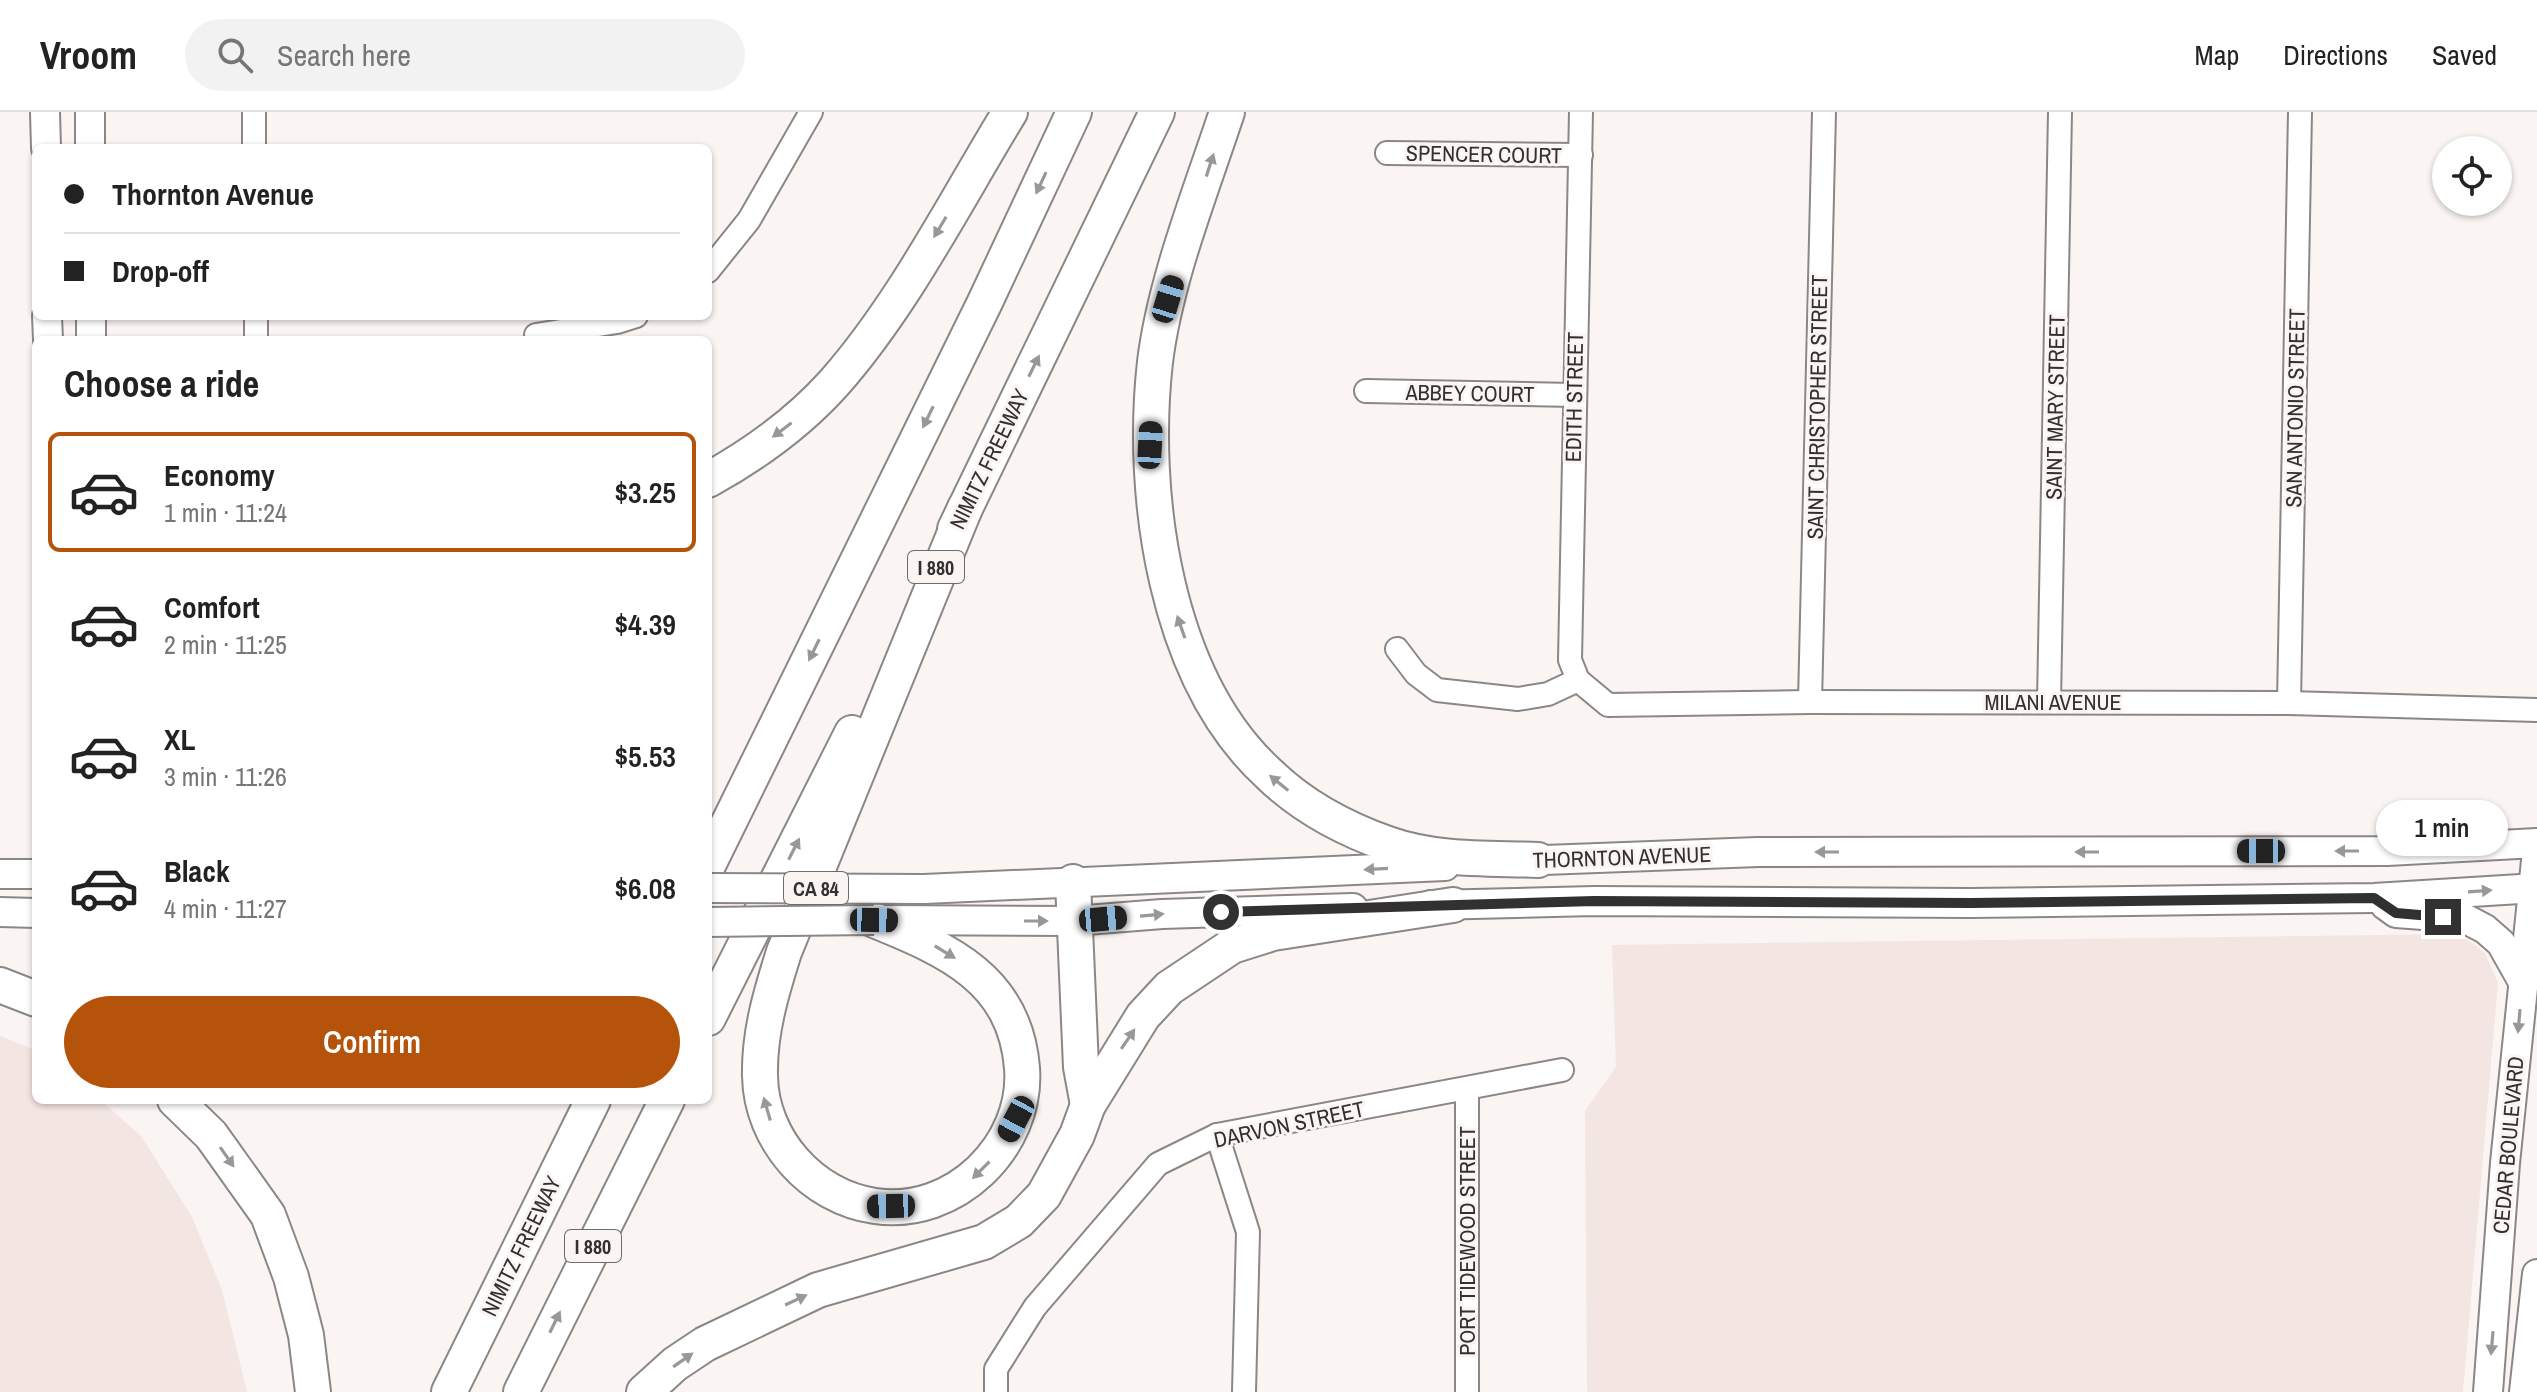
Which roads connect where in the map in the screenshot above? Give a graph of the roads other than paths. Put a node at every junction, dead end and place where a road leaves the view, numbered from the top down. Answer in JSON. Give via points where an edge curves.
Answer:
{"nodes":[{"id":1,"x":45,"y":112,"type":"edge"},
{"id":2,"x":90,"y":112,"type":"edge"},
{"id":3,"x":254,"y":112,"type":"edge"},
{"id":4,"x":1010,"y":112,"type":"edge"},
{"id":5,"x":1074,"y":112,"type":"edge"},
{"id":6,"x":1157,"y":112,"type":"edge"},
{"id":7,"x":1227,"y":112,"type":"edge"},
{"id":8,"x":1581,"y":112,"type":"edge"},
{"id":9,"x":1824,"y":112,"type":"edge"},
{"id":10,"x":2060,"y":112,"type":"edge"},
{"id":11,"x":2300,"y":112,"type":"edge"},
{"id":12,"x":802,"y":115,"type":"edge"},
{"id":13,"x":46,"y":144,"type":"edge"},
{"id":14,"x":90,"y":144,"type":"edge"},
{"id":15,"x":254,"y":144,"type":"edge"},
{"id":16,"x":1387,"y":153,"type":"dead end"},
{"id":17,"x":1581,"y":155,"type":"junction"},
{"id":18,"x":712,"y":266,"type":"edge"},
{"id":19,"x":623,"y":320,"type":"edge"},
{"id":20,"x":536,"y":335,"type":"dead end"},
{"id":21,"x":1366,"y":391,"type":"dead end"},
{"id":22,"x":1574,"y":395,"type":"junction"},
{"id":23,"x":712,"y":478,"type":"edge"},
{"id":24,"x":965,"y":508,"type":"junction"},
{"id":25,"x":1397,"y":649,"type":"dead end"},
{"id":26,"x":1578,"y":680,"type":"junction"},
{"id":27,"x":1810,"y":702,"type":"junction"},
{"id":28,"x":2049,"y":702,"type":"junction"},
{"id":29,"x":2289,"y":703,"type":"junction"},
{"id":30,"x":2537,"y":710,"type":"edge"},
{"id":31,"x":2537,"y":843,"type":"edge"},
{"id":32,"x":2537,"y":851,"type":"edge"},
{"id":33,"x":712,"y":857,"type":"edge"},
{"id":34,"x":1538,"y":860,"type":"junction"},
{"id":35,"x":0,"y":874,"type":"edge"},
{"id":36,"x":32,"y":874,"type":"edge"},
{"id":37,"x":1073,"y":882,"type":"junction"},
{"id":38,"x":712,"y":888,"type":"edge"},
{"id":39,"x":2534,"y":888,"type":"edge"},
{"id":40,"x":2374,"y":898,"type":"junction"},
{"id":41,"x":1453,"y":905,"type":"junction"},
{"id":42,"x":0,"y":912,"type":"edge"},
{"id":43,"x":32,"y":913,"type":"edge"},
{"id":44,"x":874,"y":920,"type":"junction"},
{"id":45,"x":1074,"y":921,"type":"junction"},
{"id":46,"x":712,"y":922,"type":"edge"},
{"id":47,"x":2523,"y":982,"type":"junction"},
{"id":48,"x":0,"y":985,"type":"edge"},
{"id":49,"x":32,"y":997,"type":"edge"},
{"id":50,"x":712,"y":1010,"type":"edge"},
{"id":51,"x":1562,"y":1070,"type":"dead end"},
{"id":52,"x":1467,"y":1089,"type":"junction"},
{"id":53,"x":179,"y":1104,"type":"edge"},
{"id":54,"x":571,"y":1104,"type":"edge"},
{"id":55,"x":591,"y":1104,"type":"edge"},
{"id":56,"x":665,"y":1104,"type":"edge"},
{"id":57,"x":1088,"y":1105,"type":"junction"},
{"id":58,"x":1217,"y":1135,"type":"junction"},
{"id":59,"x":2537,"y":1274,"type":"edge"},
{"id":60,"x":506,"y":1277,"type":"junction"},
{"id":61,"x":313,"y":1392,"type":"edge"},
{"id":62,"x":449,"y":1392,"type":"edge"},
{"id":63,"x":521,"y":1392,"type":"edge"},
{"id":64,"x":644,"y":1392,"type":"edge"},
{"id":65,"x":996,"y":1392,"type":"edge"},
{"id":66,"x":1244,"y":1392,"type":"edge"},
{"id":67,"x":1467,"y":1392,"type":"edge"},
{"id":68,"x":2488,"y":1392,"type":"edge"},
{"id":69,"x":2524,"y":1392,"type":"edge"}],
"edges":[{"from":1,"to":13,"type":"main road"},
{"from":2,"to":14,"type":"main road"},
{"from":3,"to":15,"type":"street"},
{"from":4,"to":23,"type":"highway","one_way":true,"via":[[865,346],[793,422]]},
{"from":5,"to":33,"type":"highway","one_way":true},
{"from":24,"to":6,"type":"highway","name":"NIMITZ FREEWAY","number":"I 880","one_way":true},
{"from":34,"to":7,"type":"highway","one_way":true,"via":[[1437,857],[1389,844],[1304,803],[1239,741],[1189,650],[1171,599],[1152,499],[1152,401],[1168,299]]},
{"from":8,"to":17,"type":"street","name":"EDITH STREET"},
{"from":9,"to":27,"type":"street","name":"SAINT CHRISTOPHER STREET"},
{"from":10,"to":28,"type":"street","name":"SAINT MARY STREET"},
{"from":11,"to":29,"type":"street","name":"SAN ANTONIO STREET"},
{"from":12,"to":18,"type":"street","via":[[749,220]]},
{"from":16,"to":17,"type":"street","name":"SPENCER COURT"},
{"from":17,"to":22,"type":"street","name":"EDITH STREET"},
{"from":19,"to":20,"type":"street"},
{"from":21,"to":22,"type":"street","name":"ABBEY COURT"},
{"from":22,"to":26,"type":"street","name":"EDITH STREET","via":[[1570,660]]},
{"from":44,"to":24,"type":"highway","one_way":true,"via":[[947,951],[980,977],[1005,1009],[1020,1045],[1023,1083],[1016,1119],[998,1153],[973,1179],[908,1206],[875,1206],[839,1195],[798,1167],[766,1114],[760,1079],[762,1038],[784,952]]},
{"from":50,"to":24,"type":"highway","name":"NIMITZ FREEWAY","number":"I 880","one_way":true},
{"from":25,"to":26,"type":"street","via":[[1437,690],[1518,699],[1548,694]]},
{"from":26,"to":27,"type":"street","name":"MILANI AVENUE","via":[[1608,705]]},
{"from":27,"to":28,"type":"street","name":"MILANI AVENUE"},
{"from":28,"to":29,"type":"street","name":"MILANI AVENUE"},
{"from":29,"to":30,"type":"street","name":"MILANI AVENUE"},
{"from":31,"to":34,"type":"main road","name":"THORNTON AVENUE","one_way":true,"via":[[2387,851],[1758,852]]},
{"from":32,"to":39,"type":"main road","name":"CEDAR BOULEVARD"},
{"from":34,"to":37,"type":"main road","name":"THORNTON AVENUE","one_way":true},
{"from":35,"to":36,"type":"main road"},
{"from":37,"to":38,"type":"main road","name":"THORNTON AVENUE","number":"CA 84","bridge":true,"via":[[924,889]]},
{"from":37,"to":45,"type":"highway"},
{"from":40,"to":39,"type":"main road","name":"THORNTON AVENUE","one_way":true},
{"from":39,"to":47,"type":"main road","name":"CEDAR BOULEVARD"},
{"from":40,"to":41,"type":"main road","name":"THORNTON AVENUE"},
{"from":40,"to":47,"type":"main road","via":[[2396,913],[2464,918],[2485,929],[2501,943]]},
{"from":45,"to":41,"type":"main road","name":"THORNTON AVENUE","one_way":true},
{"from":57,"to":41,"type":"highway","one_way":true,"via":[[1143,1016],[1169,988],[1232,946],[1273,933]]},
{"from":42,"to":43,"type":"main road"},
{"from":44,"to":45,"type":"main road","name":"THORNTON AVENUE","one_way":true},
{"from":44,"to":46,"type":"main road","name":"THORNTON AVENUE","bridge":true},
{"from":45,"to":57,"type":"highway","via":[[1081,1067]]},
{"from":47,"to":68,"type":"main road","name":"CEDAR BOULEVARD","one_way":true},
{"from":48,"to":49,"type":"highway"},
{"from":51,"to":52,"type":"street","name":"DARVON STREET"},
{"from":52,"to":58,"type":"street","name":"DARVON STREET"},
{"from":52,"to":67,"type":"street","name":"PORT TIDEWOOD STREET"},
{"from":53,"to":61,"type":"highway","one_way":true,"via":[[211,1135],[268,1215],[306,1335]]},
{"from":54,"to":60,"type":"highway"},
{"from":55,"to":60,"type":"highway","name":"NIMITZ FREEWAY","number":"I 880"},
{"from":63,"to":56,"type":"highway","number":"I 880","one_way":true},
{"from":64,"to":57,"type":"highway","one_way":true,"via":[[705,1344],[818,1290],[984,1242],[1019,1221],[1044,1195]]},
{"from":58,"to":65,"type":"street","name":"DARVON STREET","via":[[1158,1164],[1076,1259],[1035,1307],[996,1369]]},
{"from":58,"to":66,"type":"street","via":[[1248,1232]]},
{"from":59,"to":69,"type":"main road"},
{"from":60,"to":62,"type":"highway","name":"NIMITZ FREEWAY","number":"I 880"}]}
